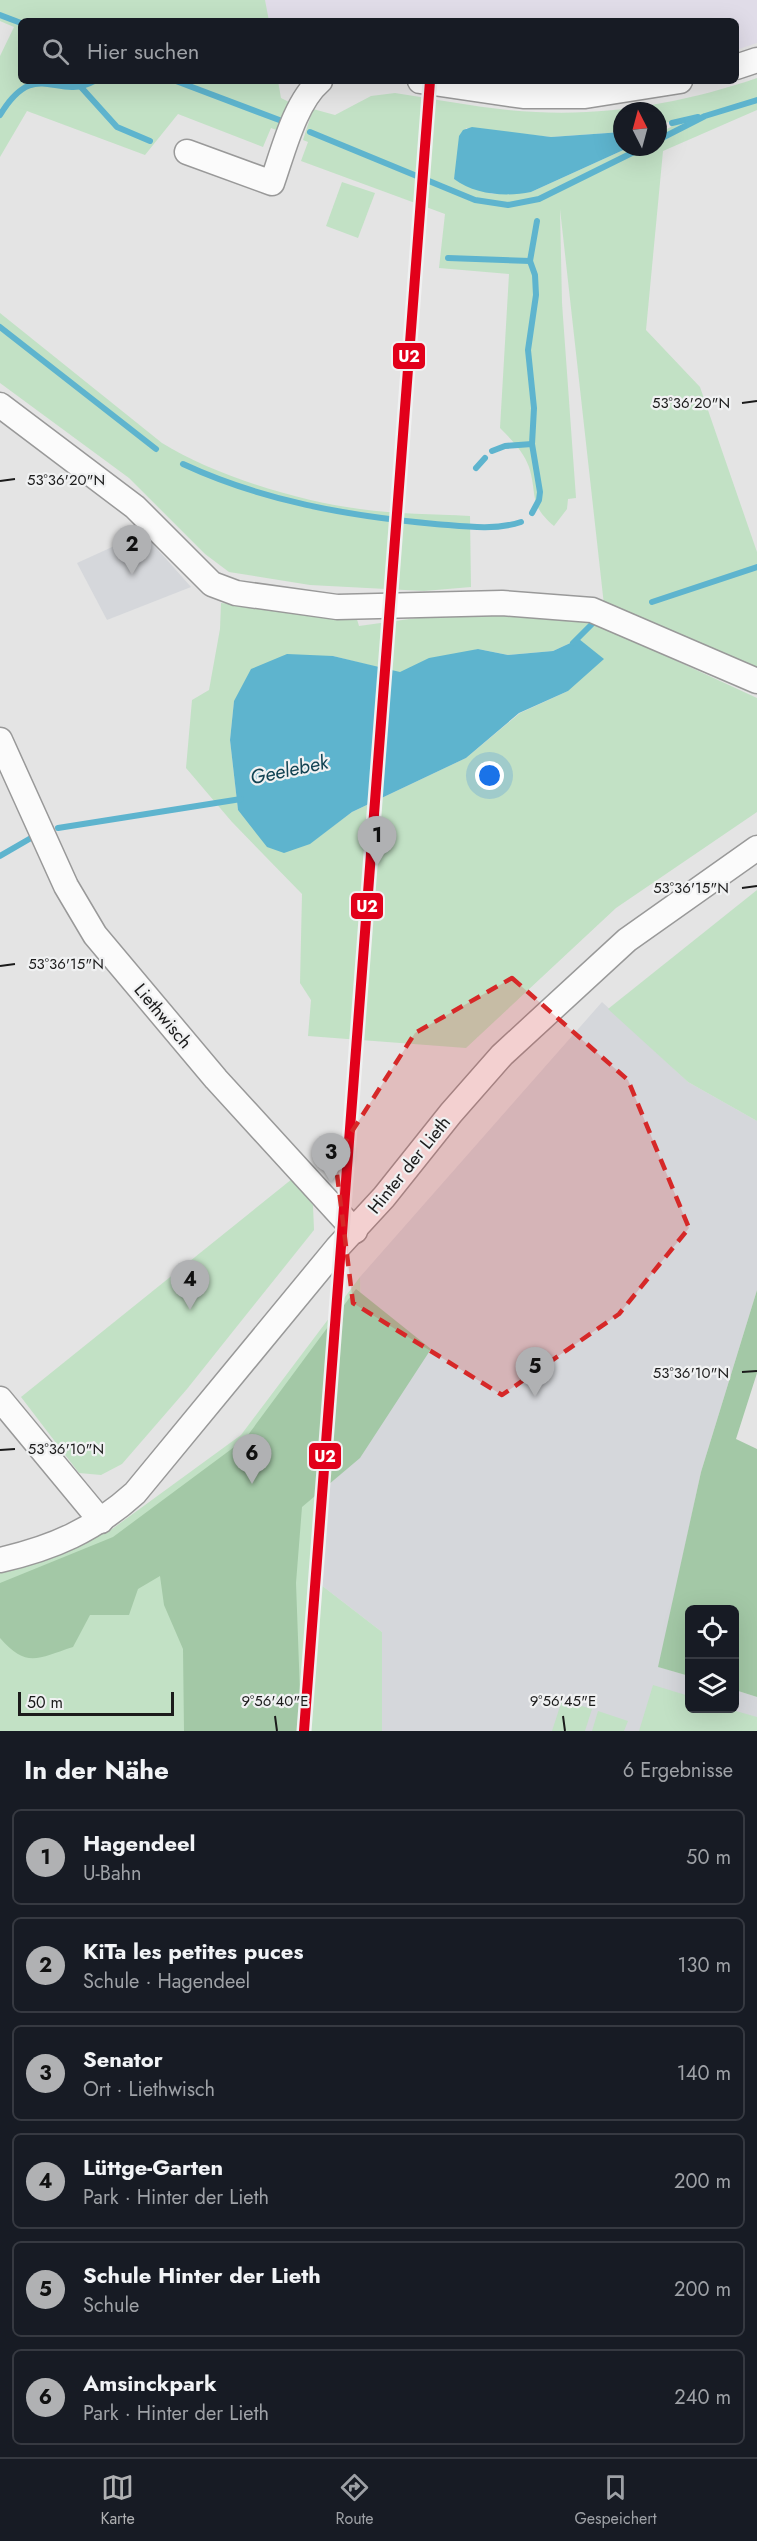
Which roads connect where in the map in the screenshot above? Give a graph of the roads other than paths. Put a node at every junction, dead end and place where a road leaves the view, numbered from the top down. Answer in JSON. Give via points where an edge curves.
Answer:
{"nodes":[{"id":1,"x":757,"y":60,"type":"edge"},
{"id":2,"x":739,"y":66,"type":"edge"},
{"id":3,"x":316,"y":84,"type":"edge"},
{"id":4,"x":441,"y":84,"type":"edge"},
{"id":5,"x":661,"y":84,"type":"edge"},
{"id":6,"x":187,"y":152,"type":"dead end"},
{"id":7,"x":0,"y":405,"type":"edge"},
{"id":8,"x":757,"y":681,"type":"edge"},
{"id":9,"x":0,"y":740,"type":"edge"},
{"id":10,"x":757,"y":848,"type":"edge"},
{"id":11,"x":355,"y":1230,"type":"junction"},
{"id":12,"x":0,"y":1399,"type":"edge"},
{"id":13,"x":101,"y":1521,"type":"junction"},
{"id":14,"x":0,"y":1560,"type":"edge"}],
"edges":[{"from":1,"to":2,"type":"street"},
{"from":3,"to":6,"type":"street","via":[[302,103],[272,183]]},
{"from":4,"to":5,"type":"street","via":[[523,96],[585,96]]},
{"from":7,"to":8,"type":"street","via":[[135,507],[212,584],[236,593],[337,606],[502,603],[592,610]]},
{"from":9,"to":11,"type":"street","name":"Liethwisch","via":[[66,886],[95,935],[216,1079]]},
{"from":10,"to":11,"type":"street","name":"Hinter der Lieth","via":[[636,933],[553,1006],[477,1083]]},
{"from":11,"to":13,"type":"street","name":"Hinter der Lieth","via":[[135,1493]]},
{"from":12,"to":13,"type":"street"},
{"from":13,"to":14,"type":"street","name":"Hinter der Lieth","via":[[56,1545]]}]}
